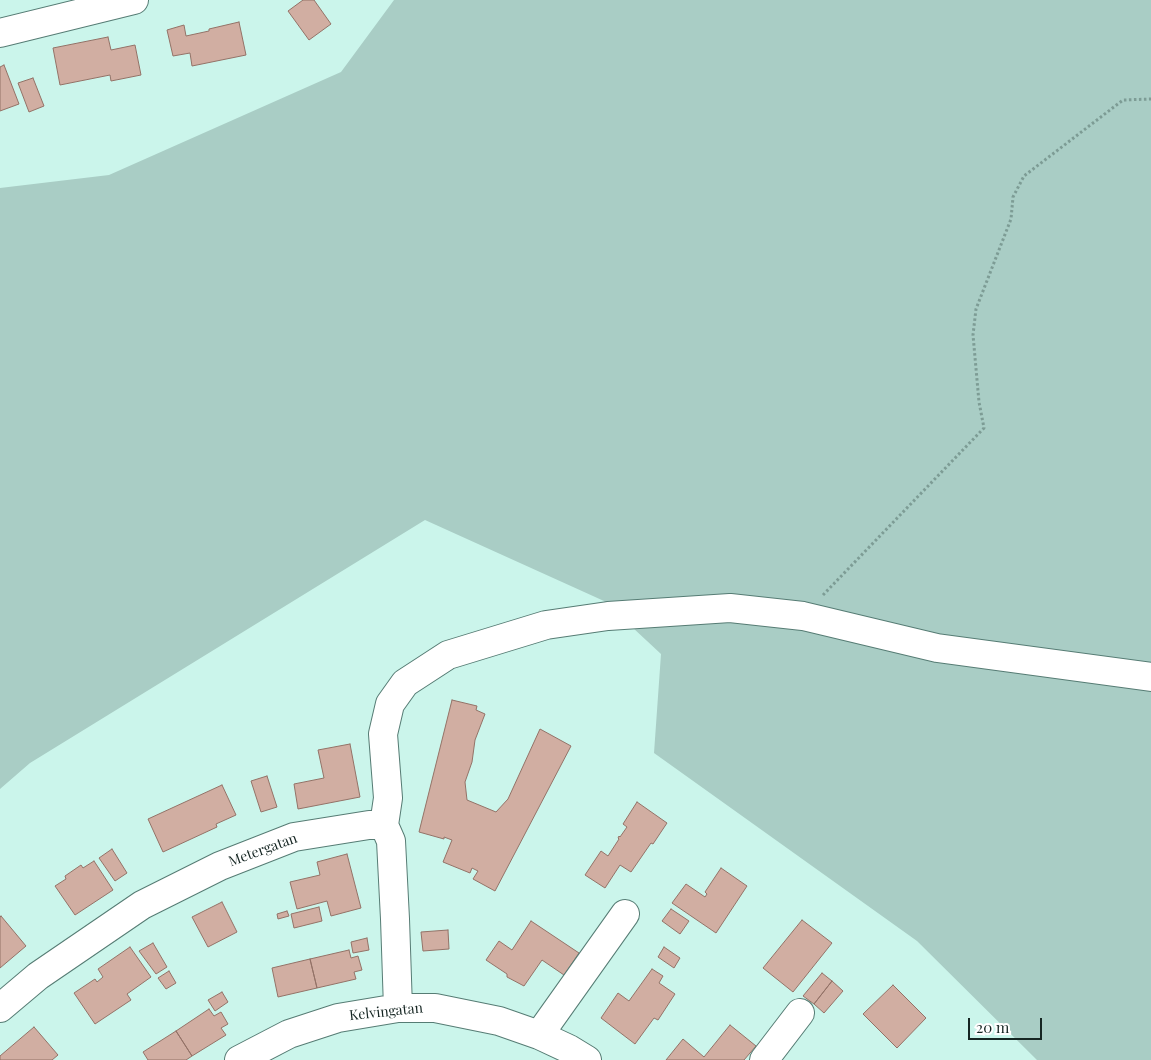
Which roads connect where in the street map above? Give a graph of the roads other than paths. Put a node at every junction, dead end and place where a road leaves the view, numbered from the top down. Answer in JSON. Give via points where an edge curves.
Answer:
{"nodes":[{"id":1,"x":134,"y":0,"type":"edge"},
{"id":2,"x":0,"y":33,"type":"edge"},
{"id":3,"x":1151,"y":677,"type":"edge"},
{"id":4,"x":384,"y":825,"type":"junction"},
{"id":5,"x":625,"y":914,"type":"dead end"},
{"id":6,"x":0,"y":1008,"type":"edge"},
{"id":7,"x":398,"y":1008,"type":"junction"},
{"id":8,"x":800,"y":1013,"type":"dead end"},
{"id":9,"x":539,"y":1035,"type":"junction"},
{"id":10,"x":238,"y":1060,"type":"edge"},
{"id":11,"x":587,"y":1060,"type":"edge"},
{"id":12,"x":764,"y":1060,"type":"edge"}],
"edges":[{"from":1,"to":2,"type":"street"},
{"from":3,"to":4,"type":"street","via":[[936,648],[803,616],[730,608],[608,616],[546,625],[448,655],[405,683],[390,704],[383,734],[388,798]]},
{"from":4,"to":6,"type":"street","name":"Metergatan","via":[[294,837],[220,866],[142,905],[38,976]]},
{"from":4,"to":7,"type":"street","via":[[391,841]]},
{"from":5,"to":9,"type":"street"},
{"from":7,"to":9,"type":"street","name":"Kelvingatan","via":[[434,1008],[499,1021]]},
{"from":7,"to":10,"type":"street","name":"Kelvingatan","via":[[338,1018],[289,1034]]},
{"from":8,"to":12,"type":"street"},
{"from":9,"to":11,"type":"street","name":"Kelvingatan"}]}
